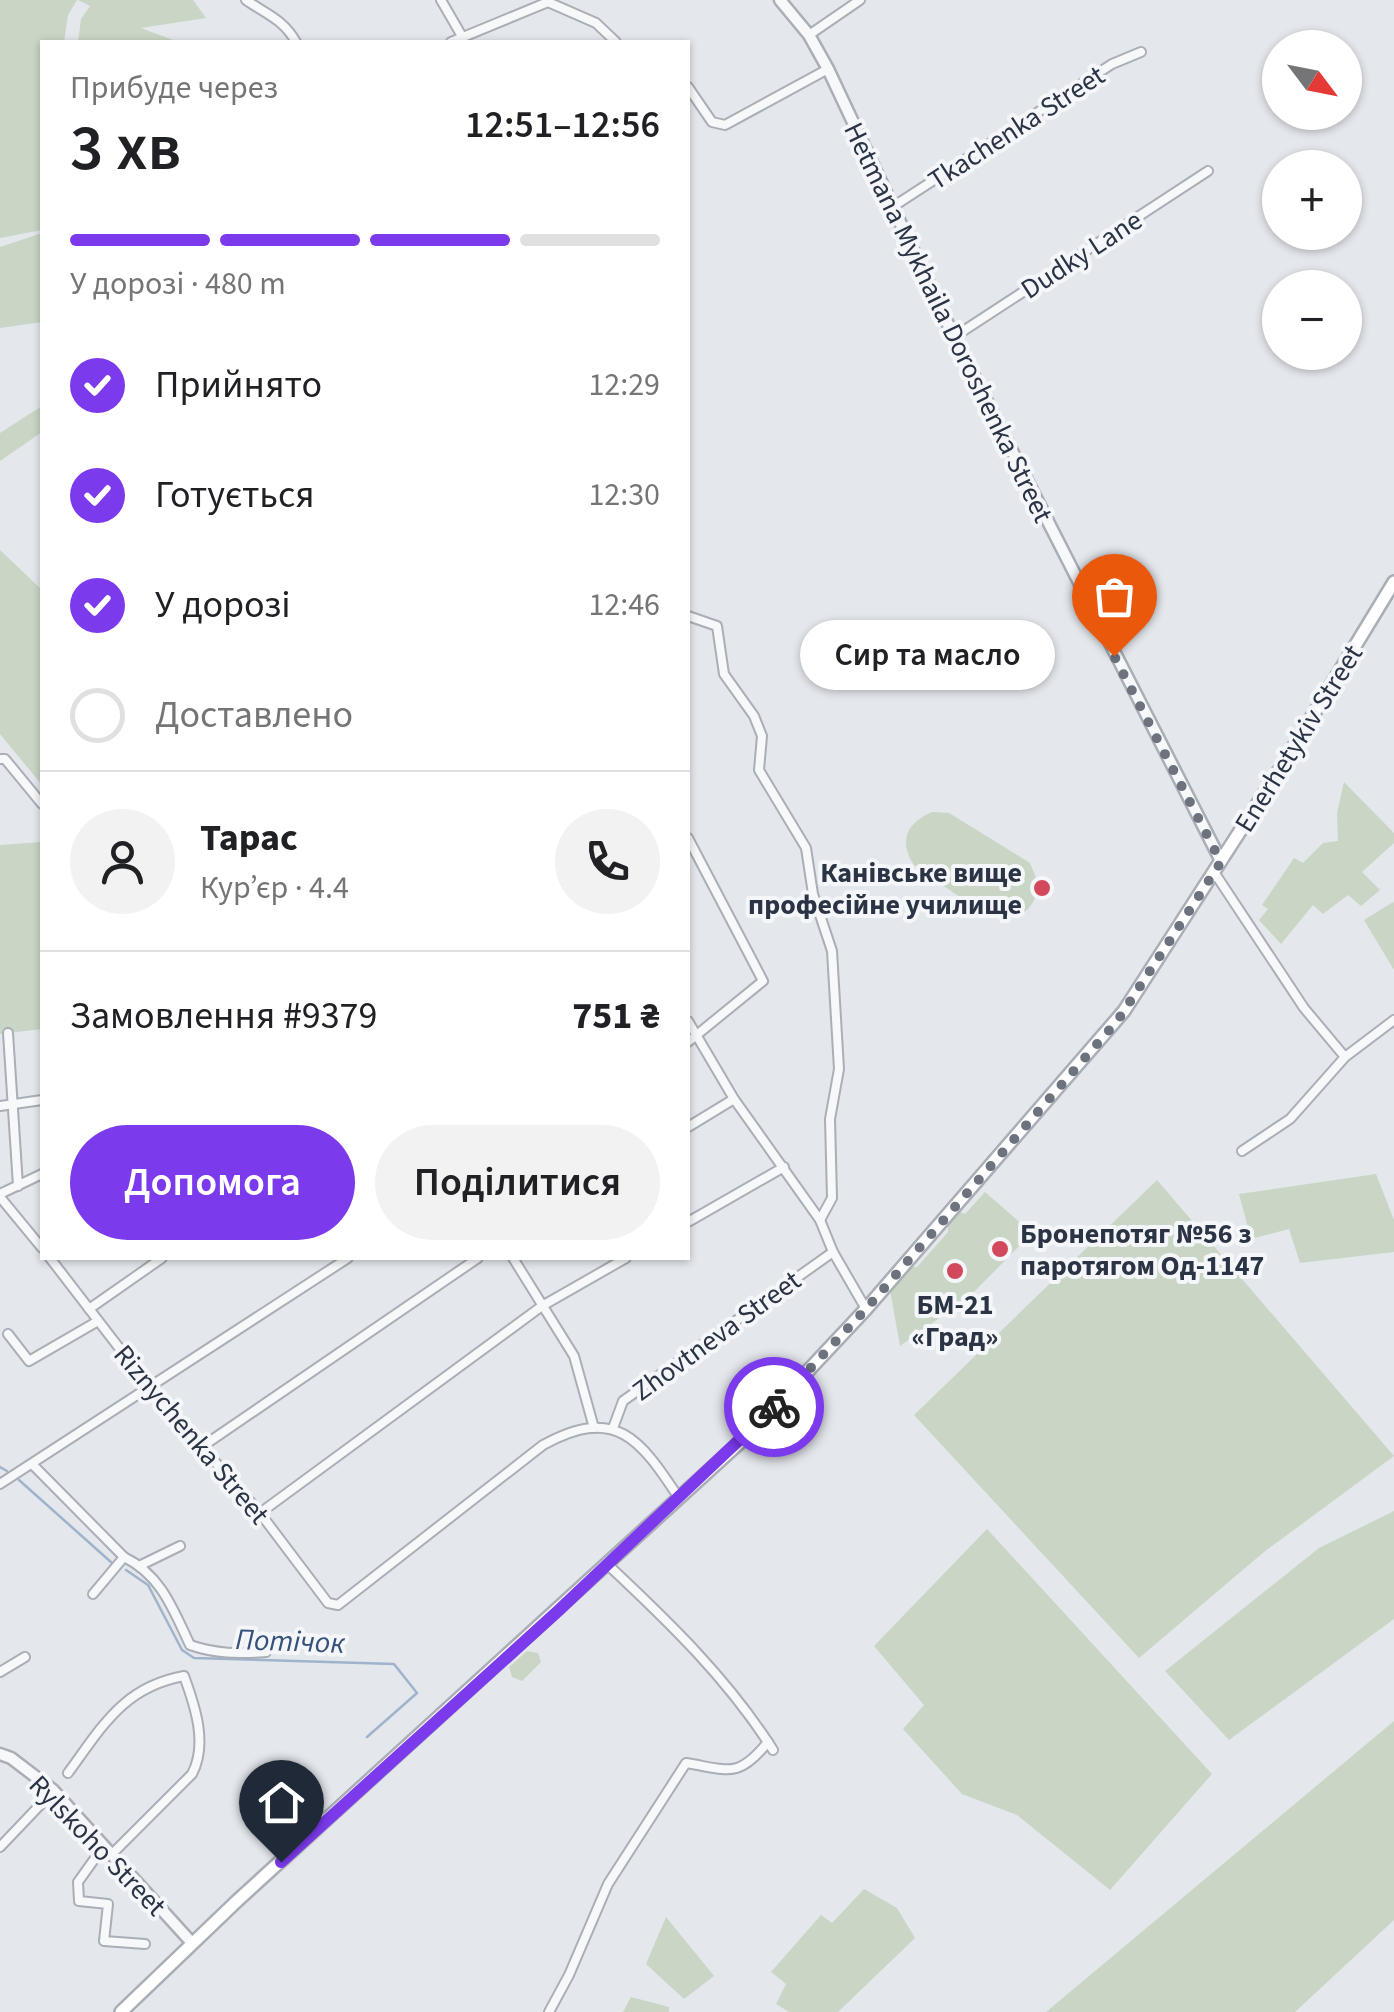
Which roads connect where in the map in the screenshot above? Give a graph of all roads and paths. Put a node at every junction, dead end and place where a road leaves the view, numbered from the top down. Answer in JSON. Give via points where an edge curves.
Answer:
{"nodes":[{"id":1,"x":246,"y":0,"type":"edge"},
{"id":2,"x":441,"y":0,"type":"edge"},
{"id":3,"x":780,"y":0,"type":"edge"},
{"id":4,"x":860,"y":0,"type":"edge"},
{"id":5,"x":548,"y":1,"type":"edge"},
{"id":6,"x":809,"y":35,"type":"junction"},
{"id":7,"x":295,"y":40,"type":"edge"},
{"id":8,"x":464,"y":40,"type":"edge"},
{"id":9,"x":614,"y":40,"type":"edge"},
{"id":10,"x":1141,"y":52,"type":"dead end"},
{"id":11,"x":828,"y":69,"type":"junction"},
{"id":12,"x":690,"y":90,"type":"edge"},
{"id":13,"x":1208,"y":171,"type":"dead end"},
{"id":14,"x":894,"y":206,"type":"junction"},
{"id":15,"x":954,"y":337,"type":"junction"},
{"id":16,"x":1394,"y":582,"type":"edge"},
{"id":17,"x":690,"y":617,"type":"edge"},
{"id":18,"x":2,"y":759,"type":"edge"},
{"id":19,"x":40,"y":802,"type":"edge"},
{"id":20,"x":690,"y":842,"type":"edge"},
{"id":21,"x":1218,"y":867,"type":"junction"},
{"id":22,"x":1394,"y":1020,"type":"edge"},
{"id":23,"x":690,"y":1024,"type":"edge"},
{"id":24,"x":8,"y":1033,"type":"dead end"},
{"id":25,"x":697,"y":1036,"type":"junction"},
{"id":26,"x":690,"y":1041,"type":"edge"},
{"id":27,"x":1345,"y":1056,"type":"junction"},
{"id":28,"x":734,"y":1099,"type":"junction"},
{"id":29,"x":40,"y":1100,"type":"edge"},
{"id":30,"x":11,"y":1105,"type":"junction"},
{"id":31,"x":0,"y":1106,"type":"edge"},
{"id":32,"x":690,"y":1126,"type":"edge"},
{"id":33,"x":1242,"y":1151,"type":"dead end"},
{"id":34,"x":784,"y":1166,"type":"junction"},
{"id":35,"x":40,"y":1175,"type":"edge"},
{"id":36,"x":18,"y":1186,"type":"junction"},
{"id":37,"x":0,"y":1196,"type":"edge"},
{"id":38,"x":820,"y":1220,"type":"junction"},
{"id":39,"x":690,"y":1221,"type":"edge"},
{"id":40,"x":40,"y":1246,"type":"edge"},
{"id":41,"x":833,"y":1252,"type":"junction"},
{"id":42,"x":52,"y":1260,"type":"edge"},
{"id":43,"x":159,"y":1260,"type":"edge"},
{"id":44,"x":345,"y":1260,"type":"edge"},
{"id":45,"x":475,"y":1260,"type":"edge"},
{"id":46,"x":514,"y":1260,"type":"edge"},
{"id":47,"x":622,"y":1260,"type":"edge"},
{"id":48,"x":542,"y":1306,"type":"junction"},
{"id":49,"x":89,"y":1309,"type":"junction"},
{"id":50,"x":866,"y":1309,"type":"junction"},
{"id":51,"x":98,"y":1321,"type":"junction"},
{"id":52,"x":8,"y":1334,"type":"dead end"},
{"id":53,"x":150,"y":1388,"type":"junction"},
{"id":54,"x":594,"y":1428,"type":"junction"},
{"id":55,"x":613,"y":1428,"type":"junction"},
{"id":56,"x":203,"y":1446,"type":"junction"},
{"id":57,"x":33,"y":1465,"type":"junction"},
{"id":58,"x":1,"y":1482,"type":"edge"},
{"id":59,"x":679,"y":1498,"type":"junction"},
{"id":60,"x":260,"y":1513,"type":"junction"},
{"id":61,"x":180,"y":1546,"type":"dead end"},
{"id":62,"x":124,"y":1557,"type":"junction"},
{"id":63,"x":607,"y":1564,"type":"junction"},
{"id":64,"x":141,"y":1565,"type":"junction"},
{"id":65,"x":93,"y":1594,"type":"dead end"},
{"id":66,"x":266,"y":1652,"type":"dead end"},
{"id":67,"x":24,"y":1657,"type":"dead end"},
{"id":68,"x":0,"y":1672,"type":"edge"},
{"id":69,"x":0,"y":1754,"type":"edge"},
{"id":70,"x":68,"y":1773,"type":"dead end"},
{"id":71,"x":40,"y":1804,"type":"dead end"},
{"id":72,"x":0,"y":1848,"type":"edge"},
{"id":73,"x":107,"y":1851,"type":"junction"},
{"id":74,"x":192,"y":1943,"type":"junction"},
{"id":75,"x":145,"y":1944,"type":"dead end"},
{"id":76,"x":121,"y":2012,"type":"edge"},
{"id":77,"x":548,"y":2012,"type":"edge"}],
"edges":[{"from":1,"to":7,"type":"street","via":[[267,10]]},
{"from":2,"to":8,"type":"street"},
{"from":3,"to":6,"type":"street","name":"Hetmana Mykhaila Doroshenka Street"},
{"from":4,"to":6,"type":"street"},
{"from":5,"to":8,"type":"street"},
{"from":5,"to":9,"type":"street","via":[[596,23]]},
{"from":6,"to":11,"type":"street","name":"Hetmana Mykhaila Doroshenka Street"},
{"from":10,"to":14,"type":"street","name":"Tkachenka Street","via":[[1112,64]]},
{"from":11,"to":12,"type":"street","via":[[724,125],[712,122]]},
{"from":11,"to":14,"type":"street","name":"Hetmana Mykhaila Doroshenka Street"},
{"from":13,"to":15,"type":"street","name":"Dudky Lane"},
{"from":14,"to":15,"type":"street","name":"Hetmana Mykhaila Doroshenka Street"},
{"from":15,"to":21,"type":"street","name":"Hetmana Mykhaila Doroshenka Street"},
{"from":16,"to":21,"type":"main road","name":"Enerhetykiv Street"},
{"from":17,"to":38,"type":"street","via":[[717,626],[724,674],[762,736],[760,770],[806,848],[812,894],[832,952],[839,1069],[830,1119],[832,1198]]},
{"from":18,"to":19,"type":"street"},
{"from":20,"to":25,"type":"street","via":[[763,981]]},
{"from":21,"to":27,"type":"street","via":[[1304,1008]]},
{"from":21,"to":50,"type":"main road","name":"Enerhetykiv Street","via":[[1118,1020]]},
{"from":22,"to":27,"type":"street"},
{"from":23,"to":25,"type":"street"},
{"from":24,"to":30,"type":"street"},
{"from":25,"to":26,"type":"street"},
{"from":25,"to":28,"type":"street"},
{"from":27,"to":33,"type":"street","via":[[1290,1119]]},
{"from":28,"to":32,"type":"street"},
{"from":28,"to":34,"type":"street"},
{"from":29,"to":30,"type":"street"},
{"from":30,"to":31,"type":"street"},
{"from":30,"to":36,"type":"street"},
{"from":34,"to":38,"type":"street"},
{"from":34,"to":39,"type":"street"},
{"from":35,"to":36,"type":"street"},
{"from":36,"to":37,"type":"street"},
{"from":37,"to":40,"type":"street"},
{"from":38,"to":41,"type":"street"},
{"from":41,"to":50,"type":"street"},
{"from":41,"to":55,"type":"street","name":"Zhovtneva Street","via":[[623,1401]]},
{"from":42,"to":49,"type":"street","name":"Riznychenka Street"},
{"from":43,"to":49,"type":"street"},
{"from":44,"to":53,"type":"street"},
{"from":45,"to":56,"type":"street"},
{"from":46,"to":48,"type":"street"},
{"from":47,"to":48,"type":"street"},
{"from":48,"to":54,"type":"street","via":[[574,1356]]},
{"from":48,"to":60,"type":"street"},
{"from":49,"to":51,"type":"street","name":"Riznychenka Street"},
{"from":50,"to":59,"type":"main road","name":"Enerhetykiv Street"},
{"from":51,"to":52,"type":"street","via":[[29,1361]]},
{"from":51,"to":53,"type":"street","name":"Riznychenka Street"},
{"from":53,"to":56,"type":"street","name":"Riznychenka Street"},
{"from":53,"to":57,"type":"street"},
{"from":54,"to":55,"type":"street"},
{"from":54,"to":60,"type":"street","name":"Riznychenka Street","via":[[543,1445],[338,1605],[328,1603]]},
{"from":55,"to":59,"type":"street","via":[[639,1442]]},
{"from":56,"to":60,"type":"street","name":"Riznychenka Street"},
{"from":57,"to":58,"type":"street"},
{"from":57,"to":62,"type":"street"},
{"from":59,"to":63,"type":"main road","name":"Enerhetykiv Street"},
{"from":61,"to":64,"type":"street"},
{"from":62,"to":64,"type":"street"},
{"from":62,"to":65,"type":"street"},
{"from":63,"to":74,"type":"main road","name":"Enerhetykiv Street"},
{"from":63,"to":77,"type":"street","via":[[698,1651],[771,1746],[733,1770],[686,1763],[608,1884]]},
{"from":64,"to":66,"type":"street","via":[[156,1578],[190,1645],[208,1652]]},
{"from":67,"to":68,"type":"street"},
{"from":69,"to":73,"type":"street","name":"Rylskoho Street","via":[[53,1790]]},
{"from":70,"to":73,"type":"street","via":[[132,1694],[184,1676],[197,1714],[198,1764]]},
{"from":71,"to":72,"type":"street"},
{"from":73,"to":74,"type":"street","name":"Rylskoho Street"},
{"from":73,"to":75,"type":"street","via":[[78,1882],[79,1901],[108,1904],[104,1941]]},
{"from":74,"to":76,"type":"main road","name":"Enerhetykiv Street"}]}
